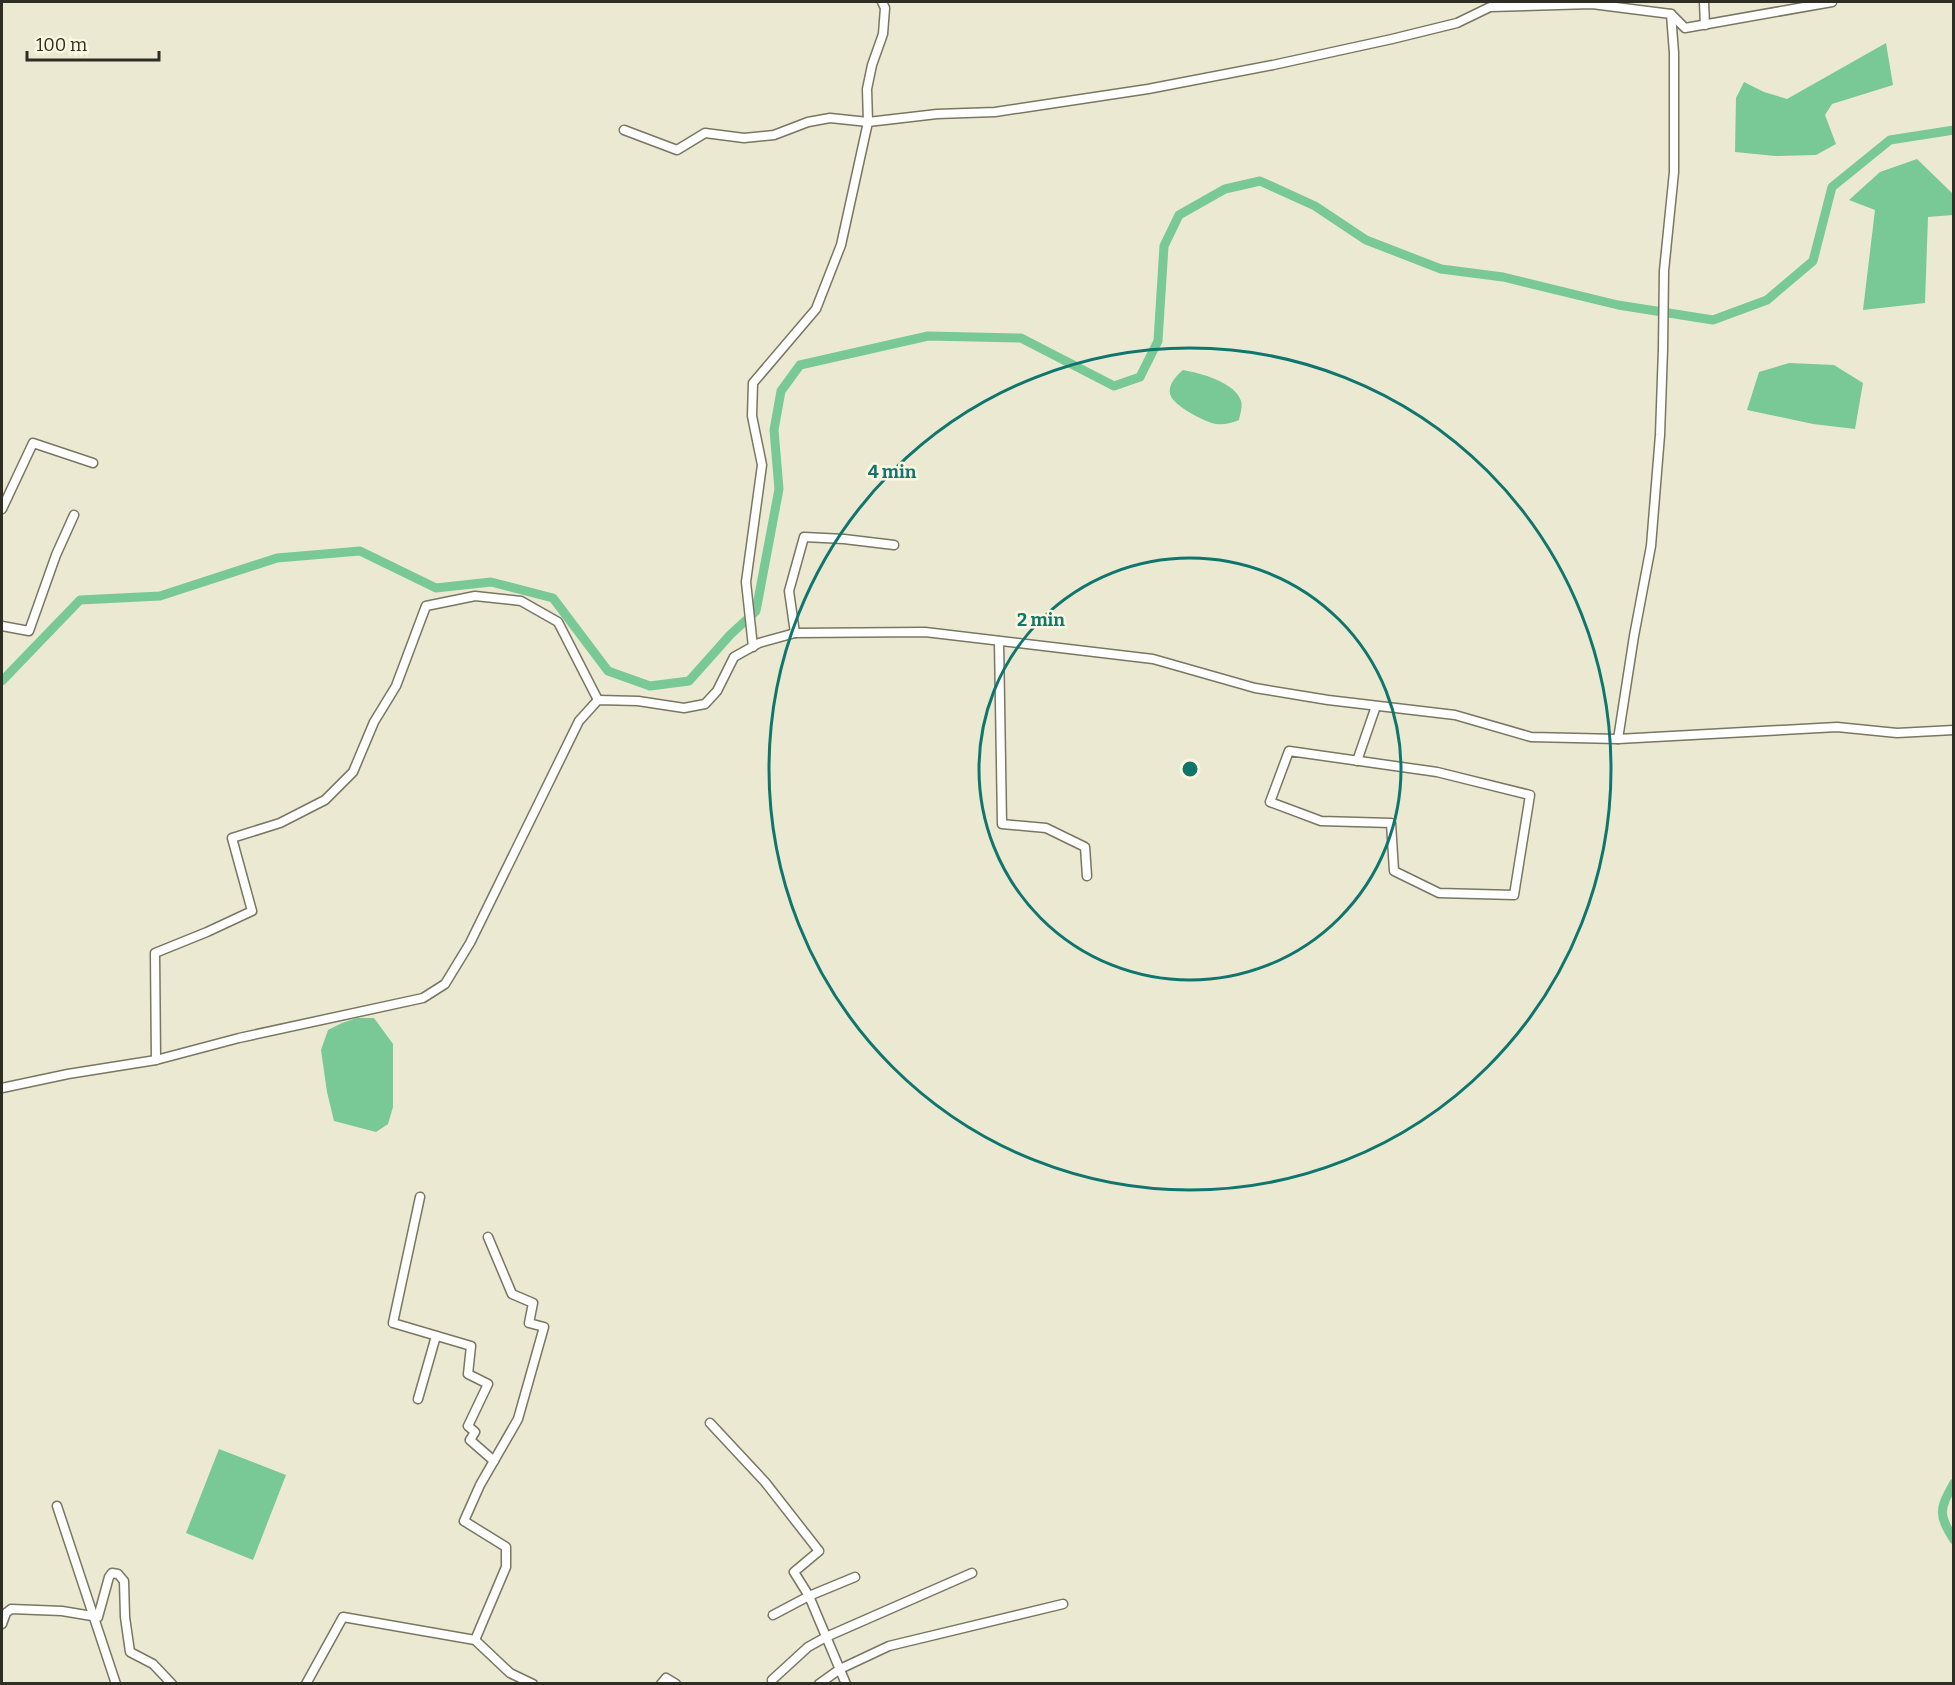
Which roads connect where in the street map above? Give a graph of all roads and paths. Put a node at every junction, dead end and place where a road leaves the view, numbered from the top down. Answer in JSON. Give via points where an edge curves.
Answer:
{"nodes":[{"id":1,"x":882,"y":2,"type":"edge"},
{"id":2,"x":1649,"y":2,"type":"edge"},
{"id":3,"x":1704,"y":2,"type":"edge"},
{"id":4,"x":1832,"y":2,"type":"edge"},
{"id":5,"x":1651,"y":11,"type":"junction"},
{"id":6,"x":1671,"y":14,"type":"junction"},
{"id":7,"x":1705,"y":25,"type":"junction"},
{"id":8,"x":868,"y":122,"type":"junction"},
{"id":9,"x":624,"y":130,"type":"dead end"},
{"id":10,"x":93,"y":463,"type":"dead end"},
{"id":11,"x":2,"y":509,"type":"edge"},
{"id":12,"x":74,"y":515,"type":"dead end"},
{"id":13,"x":894,"y":545,"type":"dead end"},
{"id":14,"x":2,"y":626,"type":"edge"},
{"id":15,"x":795,"y":633,"type":"junction"},
{"id":16,"x":999,"y":641,"type":"junction"},
{"id":17,"x":752,"y":644,"type":"junction"},
{"id":18,"x":598,"y":700,"type":"junction"},
{"id":19,"x":1376,"y":706,"type":"junction"},
{"id":20,"x":1953,"y":730,"type":"edge"},
{"id":21,"x":1618,"y":739,"type":"junction"},
{"id":22,"x":1357,"y":761,"type":"junction"},
{"id":23,"x":1087,"y":876,"type":"dead end"},
{"id":24,"x":156,"y":1060,"type":"junction"},
{"id":25,"x":2,"y":1089,"type":"edge"},
{"id":26,"x":420,"y":1197,"type":"dead end"},
{"id":27,"x":488,"y":1237,"type":"dead end"},
{"id":28,"x":436,"y":1336,"type":"junction"},
{"id":29,"x":418,"y":1399,"type":"dead end"},
{"id":30,"x":710,"y":1423,"type":"dead end"},
{"id":31,"x":494,"y":1461,"type":"junction"},
{"id":32,"x":57,"y":1506,"type":"dead end"},
{"id":33,"x":972,"y":1573,"type":"dead end"},
{"id":34,"x":855,"y":1577,"type":"dead end"},
{"id":35,"x":808,"y":1596,"type":"junction"},
{"id":36,"x":1063,"y":1604,"type":"dead end"},
{"id":37,"x":773,"y":1615,"type":"dead end"},
{"id":38,"x":2,"y":1624,"type":"edge"},
{"id":39,"x":826,"y":1637,"type":"junction"},
{"id":40,"x":475,"y":1640,"type":"junction"},
{"id":41,"x":840,"y":1669,"type":"junction"},
{"id":42,"x":772,"y":1680,"type":"dead end"},
{"id":43,"x":116,"y":1683,"type":"edge"},
{"id":44,"x":172,"y":1683,"type":"edge"},
{"id":45,"x":306,"y":1683,"type":"edge"},
{"id":46,"x":533,"y":1683,"type":"edge"},
{"id":47,"x":661,"y":1683,"type":"edge"},
{"id":48,"x":676,"y":1683,"type":"edge"},
{"id":49,"x":819,"y":1683,"type":"edge"},
{"id":50,"x":846,"y":1683,"type":"edge"}],
"edges":[{"from":1,"to":8,"type":"street","via":[[883,34],[867,89]]},
{"from":2,"to":5,"type":"street"},
{"from":3,"to":7,"type":"street"},
{"from":4,"to":7,"type":"street"},
{"from":5,"to":6,"type":"street"},
{"from":5,"to":8,"type":"street","via":[[1592,4],[1490,7],[1457,23],[1403,36],[1148,89],[995,112]]},
{"from":6,"to":7,"type":"street","via":[[1685,28]]},
{"from":6,"to":21,"type":"street","via":[[1674,172],[1664,271],[1660,435],[1651,546]]},
{"from":8,"to":9,"type":"street","via":[[830,118],[774,135],[744,138],[705,133],[677,150]]},
{"from":8,"to":17,"type":"street","via":[[841,245],[816,309],[753,383],[752,416],[762,465],[747,582]]},
{"from":10,"to":11,"type":"street","via":[[33,443]]},
{"from":12,"to":14,"type":"street","via":[[29,631]]},
{"from":13,"to":15,"type":"street","via":[[804,537],[789,591]]},
{"from":15,"to":16,"type":"street","via":[[925,632]]},
{"from":15,"to":17,"type":"street"},
{"from":16,"to":19,"type":"street","via":[[1153,659],[1255,688]]},
{"from":16,"to":23,"type":"street","via":[[1002,824],[1046,828],[1085,847]]},
{"from":17,"to":18,"type":"street","via":[[734,657],[717,691],[705,704],[684,708]]},
{"from":18,"to":24,"type":"street","via":[[579,721],[470,943],[445,984],[423,998]]},
{"from":18,"to":24,"type":"street","via":[[558,622],[521,601],[475,596],[426,606],[396,686],[374,722],[353,772],[325,800],[280,823],[232,838],[252,911],[155,953]]},
{"from":19,"to":21,"type":"street","via":[[1455,715],[1531,737]]},
{"from":19,"to":22,"type":"street"},
{"from":20,"to":21,"type":"street","via":[[1897,733],[1837,727]]},
{"from":22,"to":22,"type":"street","via":[[1289,751],[1270,802],[1321,821],[1390,823],[1394,871],[1439,894],[1514,895],[1530,795],[1437,772]]},
{"from":24,"to":25,"type":"street"},
{"from":26,"to":28,"type":"street","via":[[393,1323]]},
{"from":27,"to":31,"type":"street","via":[[512,1294],[533,1303],[529,1323],[544,1327],[518,1419]]},
{"from":28,"to":29,"type":"street"},
{"from":28,"to":31,"type":"street","via":[[471,1346],[468,1374],[488,1384],[468,1426],[475,1432],[470,1440]]},
{"from":30,"to":35,"type":"street","via":[[765,1482],[819,1551],[794,1572]]},
{"from":31,"to":40,"type":"street","via":[[464,1521],[506,1547],[506,1567]]},
{"from":32,"to":43,"type":"street"},
{"from":33,"to":39,"type":"street"},
{"from":34,"to":35,"type":"street"},
{"from":35,"to":37,"type":"street"},
{"from":35,"to":39,"type":"street"},
{"from":36,"to":41,"type":"street","via":[[889,1646]]},
{"from":38,"to":44,"type":"street","via":[[11,1609],[98,1617],[109,1577],[118,1574],[124,1581],[130,1652],[153,1664]]},
{"from":39,"to":41,"type":"street"},
{"from":39,"to":42,"type":"street","via":[[808,1647]]},
{"from":40,"to":45,"type":"street","via":[[343,1617]]},
{"from":40,"to":46,"type":"street","via":[[510,1673]]},
{"from":41,"to":49,"type":"street"},
{"from":41,"to":50,"type":"street"},
{"from":47,"to":48,"type":"street","via":[[666,1678]]}]}
